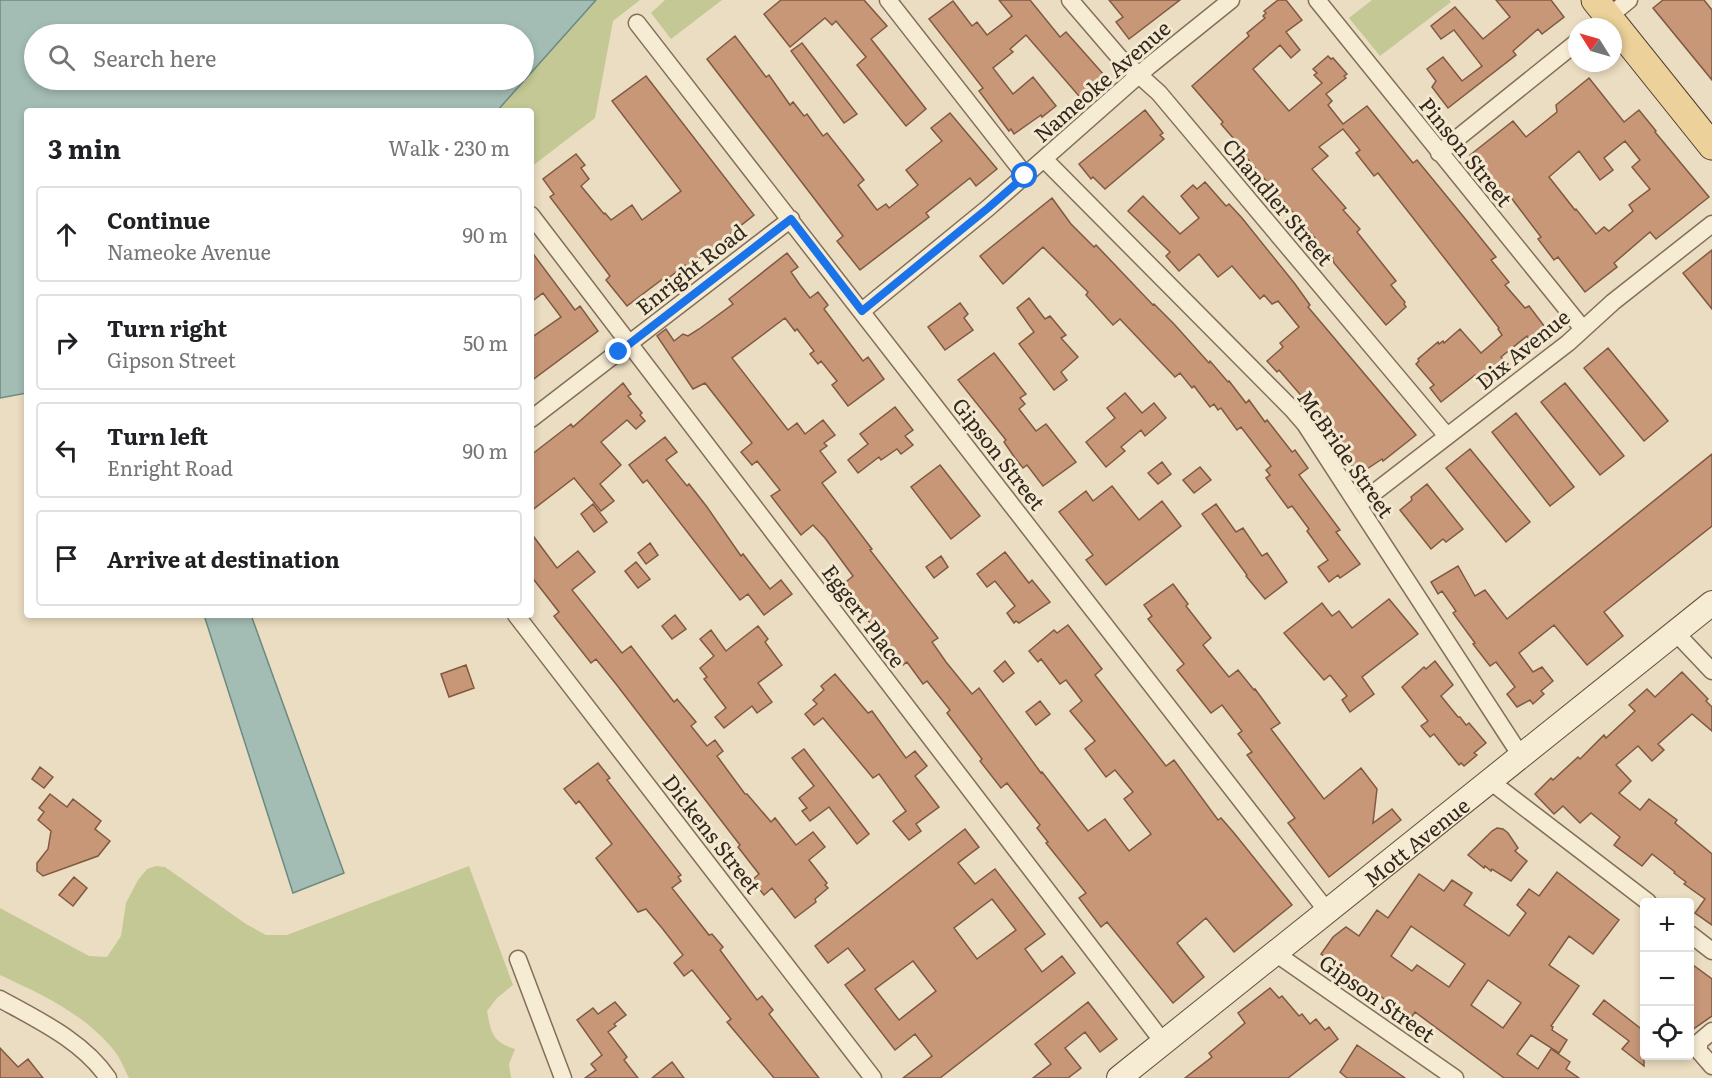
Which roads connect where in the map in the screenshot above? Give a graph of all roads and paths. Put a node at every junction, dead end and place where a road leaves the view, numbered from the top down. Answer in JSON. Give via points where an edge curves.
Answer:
{"nodes":[{"id":1,"x":888,"y":0,"type":"edge"},
{"id":2,"x":1070,"y":0,"type":"edge"},
{"id":3,"x":1231,"y":0,"type":"edge"},
{"id":4,"x":1317,"y":0,"type":"edge"},
{"id":5,"x":1629,"y":0,"type":"edge"},
{"id":6,"x":1600,"y":15,"type":"edge"},
{"id":7,"x":637,"y":23,"type":"dead end"},
{"id":8,"x":1568,"y":49,"type":"edge"},
{"id":9,"x":1139,"y":75,"type":"junction"},
{"id":10,"x":1712,"y":146,"type":"edge"},
{"id":11,"x":1439,"y":153,"type":"junction"},
{"id":12,"x":1044,"y":159,"type":"junction"},
{"id":13,"x":1025,"y":176,"type":"junction"},
{"id":14,"x":534,"y":219,"type":"edge"},
{"id":15,"x":791,"y":219,"type":"junction"},
{"id":16,"x":1712,"y":224,"type":"edge"},
{"id":17,"x":862,"y":311,"type":"junction"},
{"id":18,"x":1583,"y":329,"type":"junction"},
{"id":19,"x":629,"y":344,"type":"junction"},
{"id":20,"x":534,"y":417,"type":"edge"},
{"id":21,"x":1447,"y":436,"type":"junction"},
{"id":22,"x":1358,"y":505,"type":"junction"},
{"id":23,"x":1712,"y":603,"type":"edge"},
{"id":24,"x":518,"y":618,"type":"edge"},
{"id":25,"x":1675,"y":632,"type":"junction"},
{"id":26,"x":1712,"y":671,"type":"edge"},
{"id":27,"x":1521,"y":756,"type":"junction"},
{"id":28,"x":1490,"y":781,"type":"junction"},
{"id":29,"x":1642,"y":898,"type":"edge"},
{"id":30,"x":1327,"y":911,"type":"junction"},
{"id":31,"x":1694,"y":938,"type":"edge"},
{"id":32,"x":1712,"y":951,"type":"edge"},
{"id":33,"x":1275,"y":953,"type":"junction"},
{"id":34,"x":518,"y":959,"type":"dead end"},
{"id":35,"x":0,"y":999,"type":"edge"},
{"id":36,"x":1712,"y":1031,"type":"edge"},
{"id":37,"x":1163,"y":1042,"type":"junction"},
{"id":38,"x":1712,"y":1066,"type":"edge"},
{"id":39,"x":108,"y":1078,"type":"edge"},
{"id":40,"x":563,"y":1078,"type":"edge"},
{"id":41,"x":873,"y":1078,"type":"edge"},
{"id":42,"x":1119,"y":1078,"type":"edge"},
{"id":43,"x":1455,"y":1078,"type":"edge"}],
"edges":[{"from":1,"to":13,"type":"street"},
{"from":2,"to":9,"type":"street","name":"Chandler Street"},
{"from":3,"to":9,"type":"street","name":"Nameoke Avenue"},
{"from":4,"to":11,"type":"street","name":"Pinson Street"},
{"from":5,"to":6,"type":"street"},
{"from":6,"to":10,"type":"main road"},
{"from":7,"to":15,"type":"street","name":"Gipson Street"},
{"from":8,"to":11,"type":"street"},
{"from":9,"to":12,"type":"street","name":"Nameoke Avenue"},
{"from":9,"to":21,"type":"street","name":"Chandler Street","via":[[1159,93]]},
{"from":11,"to":18,"type":"street","name":"Pinson Street"},
{"from":12,"to":13,"type":"street","name":"Nameoke Avenue"},
{"from":12,"to":22,"type":"street","name":"McBride Street","via":[[1292,409]]},
{"from":13,"to":17,"type":"street","name":"Nameoke Avenue"},
{"from":14,"to":19,"type":"street","name":"Eggert Place"},
{"from":15,"to":17,"type":"street","name":"Gipson Street"},
{"from":15,"to":19,"type":"street","name":"Enright Road"},
{"from":16,"to":18,"type":"street","name":"Dix Avenue"},
{"from":17,"to":30,"type":"street","name":"Gipson Street"},
{"from":18,"to":21,"type":"street","name":"Dix Avenue"},
{"from":19,"to":20,"type":"street","name":"Enright Road"},
{"from":19,"to":37,"type":"street","name":"Eggert Place"},
{"from":21,"to":22,"type":"street","name":"Dix Avenue"},
{"from":22,"to":27,"type":"street","name":"McBride Street"},
{"from":23,"to":25,"type":"street","name":"Mott Avenue"},
{"from":24,"to":41,"type":"street","name":"Dickens Street"},
{"from":25,"to":26,"type":"street"},
{"from":25,"to":27,"type":"street","name":"Mott Avenue"},
{"from":27,"to":28,"type":"street","name":"Mott Avenue"},
{"from":28,"to":29,"type":"street"},
{"from":28,"to":30,"type":"street","name":"Mott Avenue"},
{"from":30,"to":33,"type":"street","name":"Mott Avenue"},
{"from":31,"to":32,"type":"street"},
{"from":33,"to":37,"type":"street","name":"Mott Avenue"},
{"from":33,"to":43,"type":"street","name":"Gipson Street"},
{"from":34,"to":40,"type":"street"},
{"from":35,"to":39,"type":"street","via":[[66,1037]]},
{"from":36,"to":38,"type":"street","via":[[1699,1042],[1699,1051]]},
{"from":37,"to":42,"type":"street","name":"Mott Avenue"}]}
